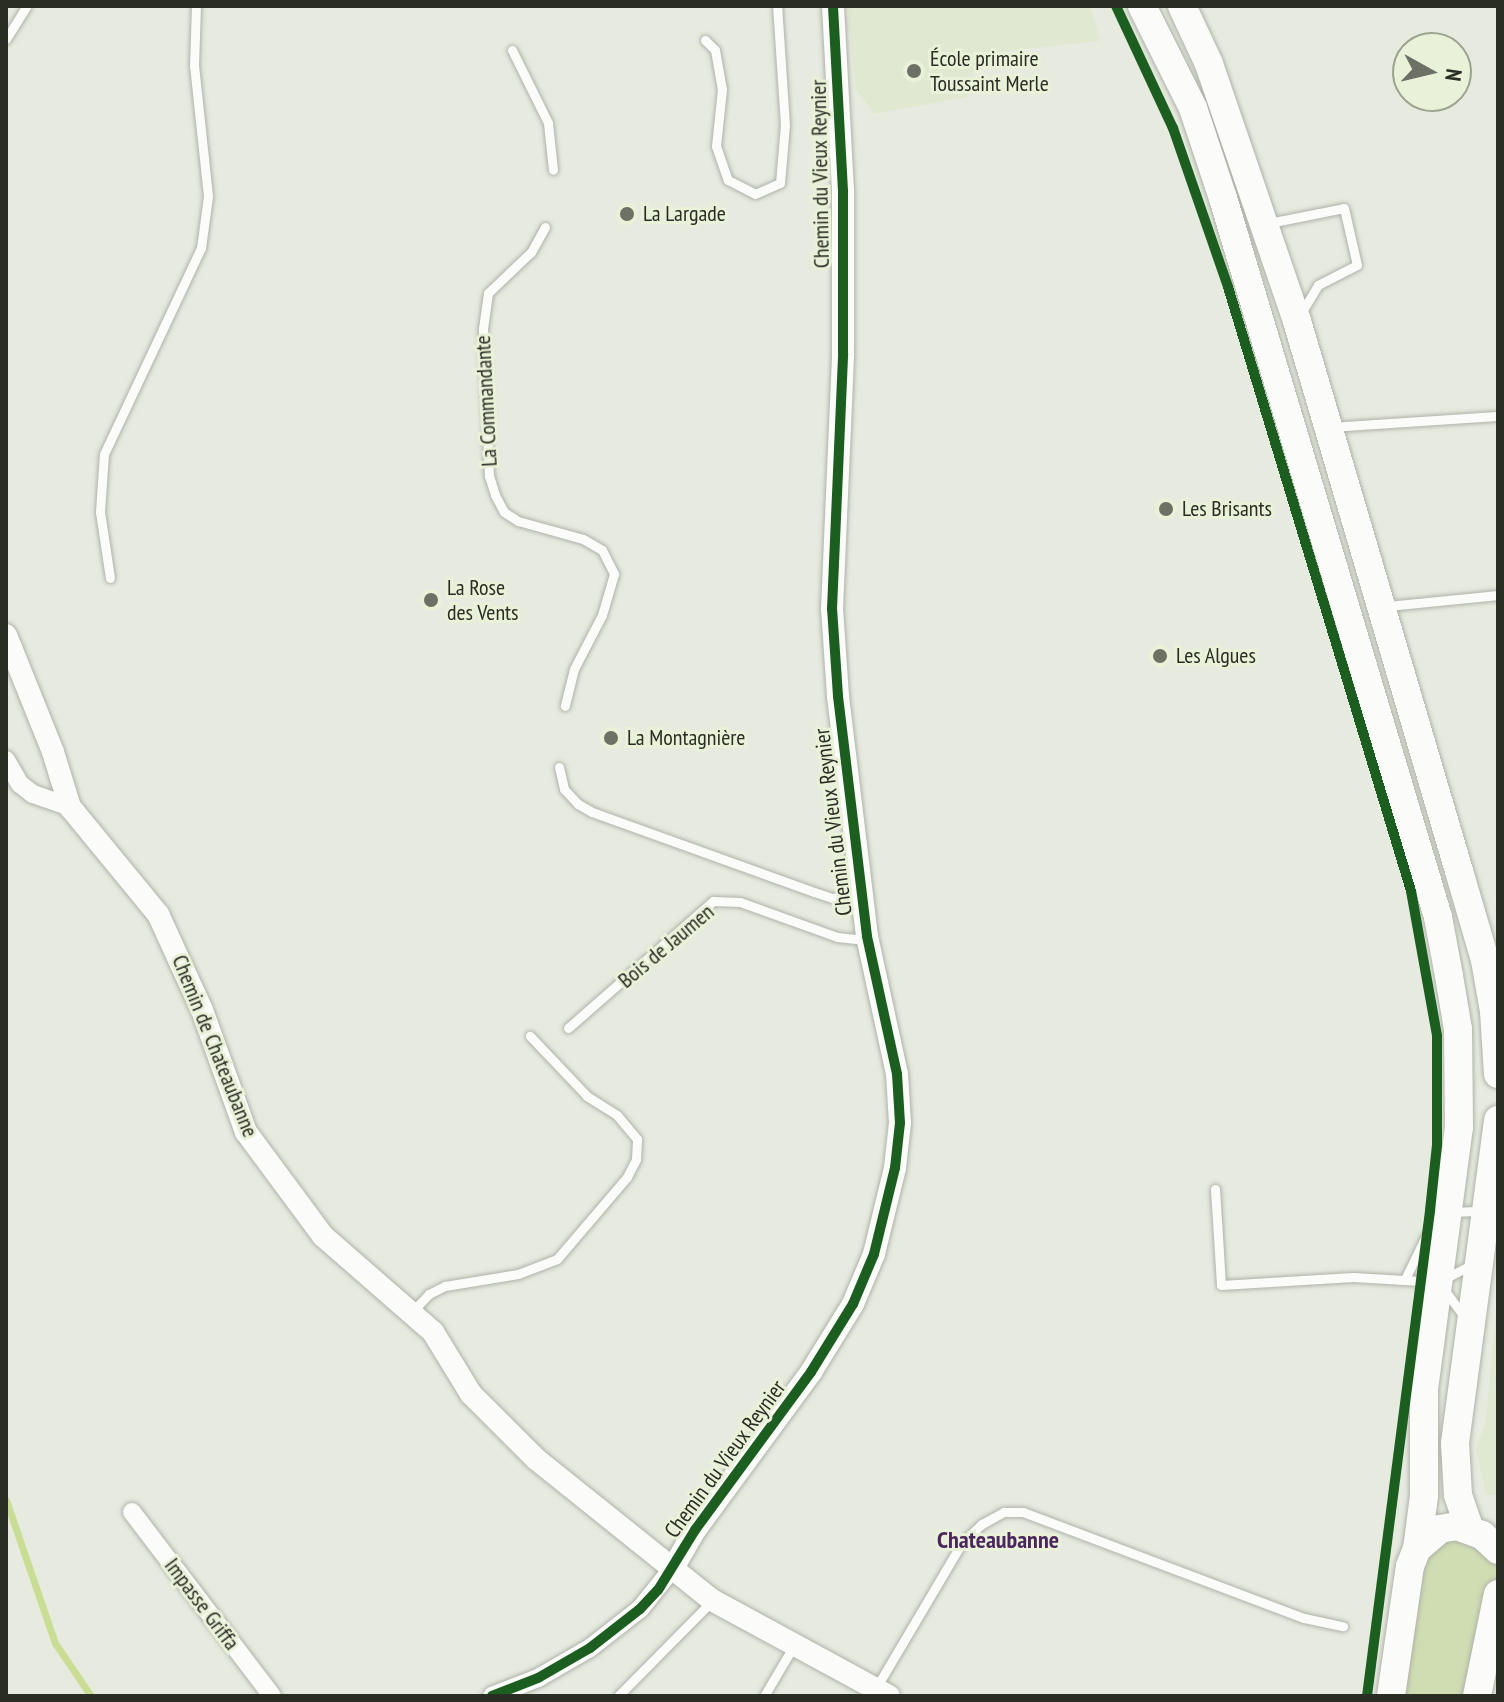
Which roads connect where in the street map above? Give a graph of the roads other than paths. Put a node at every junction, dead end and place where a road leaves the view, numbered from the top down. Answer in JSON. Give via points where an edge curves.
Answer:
{"nodes":[{"id":1,"x":27,"y":6,"type":"edge"},
{"id":2,"x":196,"y":6,"type":"edge"},
{"id":3,"x":777,"y":6,"type":"edge"},
{"id":4,"x":833,"y":6,"type":"edge"},
{"id":5,"x":1142,"y":6,"type":"edge"},
{"id":6,"x":1182,"y":6,"type":"edge"},
{"id":7,"x":6,"y":39,"type":"edge"},
{"id":8,"x":705,"y":40,"type":"dead end"},
{"id":9,"x":512,"y":50,"type":"dead end"},
{"id":10,"x":553,"y":170,"type":"dead end"},
{"id":11,"x":1263,"y":222,"type":"junction"},
{"id":12,"x":545,"y":227,"type":"dead end"},
{"id":13,"x":1297,"y":321,"type":"junction"},
{"id":14,"x":1496,"y":416,"type":"edge"},
{"id":15,"x":1328,"y":428,"type":"junction"},
{"id":16,"x":110,"y":578,"type":"dead end"},
{"id":17,"x":1498,"y":595,"type":"edge"},
{"id":18,"x":1379,"y":607,"type":"junction"},
{"id":19,"x":6,"y":635,"type":"edge"},
{"id":20,"x":565,"y":706,"type":"dead end"},
{"id":21,"x":6,"y":760,"type":"edge"},
{"id":22,"x":559,"y":767,"type":"dead end"},
{"id":23,"x":70,"y":807,"type":"junction"},
{"id":24,"x":861,"y":894,"type":"junction"},
{"id":25,"x":868,"y":940,"type":"junction"},
{"id":26,"x":568,"y":1028,"type":"dead end"},
{"id":27,"x":530,"y":1036,"type":"dead end"},
{"id":28,"x":1498,"y":1074,"type":"edge"},
{"id":29,"x":1498,"y":1120,"type":"edge"},
{"id":30,"x":1215,"y":1189,"type":"dead end"},
{"id":31,"x":1488,"y":1211,"type":"junction"},
{"id":32,"x":1448,"y":1212,"type":"junction"},
{"id":33,"x":1482,"y":1259,"type":"junction"},
{"id":34,"x":1405,"y":1279,"type":"junction"},
{"id":35,"x":1438,"y":1282,"type":"junction"},
{"id":36,"x":412,"y":1312,"type":"junction"},
{"id":37,"x":1473,"y":1328,"type":"junction"},
{"id":38,"x":132,"y":1512,"type":"dead end"},
{"id":39,"x":1470,"y":1530,"type":"junction"},
{"id":40,"x":1417,"y":1549,"type":"junction"},
{"id":41,"x":1498,"y":1550,"type":"edge"},
{"id":42,"x":673,"y":1568,"type":"junction"},
{"id":43,"x":1498,"y":1594,"type":"edge"},
{"id":44,"x":712,"y":1600,"type":"junction"},
{"id":45,"x":1343,"y":1626,"type":"dead end"},
{"id":46,"x":793,"y":1647,"type":"junction"},
{"id":47,"x":882,"y":1692,"type":"edge"},
{"id":48,"x":272,"y":1696,"type":"edge"},
{"id":49,"x":492,"y":1696,"type":"edge"},
{"id":50,"x":618,"y":1696,"type":"edge"},
{"id":51,"x":764,"y":1696,"type":"edge"},
{"id":52,"x":1391,"y":1696,"type":"edge"},
{"id":53,"x":1477,"y":1696,"type":"edge"}],
"edges":[{"from":1,"to":7,"type":"lane"},
{"from":2,"to":16,"type":"lane","via":[[194,66],[208,196],[201,248],[104,454],[100,512]]},
{"from":3,"to":8,"type":"lane","via":[[785,125],[780,183],[755,194],[728,180],[716,146],[722,89],[715,50]]},
{"from":4,"to":24,"type":"street","name":"Chemin du Vieux Reynier","via":[[843,206],[843,353],[832,609]]},
{"from":5,"to":32,"type":"main road","via":[[1193,108],[1223,198],[1438,917],[1460,1067]]},
{"from":6,"to":11,"type":"main road","via":[[1209,64]]},
{"from":9,"to":10,"type":"lane","via":[[548,123]]},
{"from":11,"to":13,"type":"main road"},
{"from":11,"to":13,"type":"lane","via":[[1344,208],[1357,265],[1318,285]]},
{"from":12,"to":20,"type":"lane","name":"La Commandante","via":[[531,252],[484,303],[489,476],[504,512],[583,539],[602,550],[614,574],[602,615],[574,669]]},
{"from":13,"to":15,"type":"main road"},
{"from":14,"to":15,"type":"lane"},
{"from":15,"to":18,"type":"main road"},
{"from":17,"to":18,"type":"lane"},
{"from":18,"to":28,"type":"main road","via":[[1485,960]]},
{"from":19,"to":23,"type":"street","name":"Chemin de Chateaubanne"},
{"from":21,"to":23,"type":"street","via":[[33,794]]},
{"from":22,"to":24,"type":"lane","via":[[564,789],[592,812],[833,898]]},
{"from":23,"to":36,"type":"street","name":"Chemin de Chateaubanne","via":[[158,914],[190,982],[246,1132],[271,1170],[323,1236]]},
{"from":24,"to":25,"type":"street","name":"Chemin du Vieux Reynier"},
{"from":25,"to":26,"type":"lane","name":"Bois de Jaumen","via":[[837,937],[740,902],[713,901]]},
{"from":25,"to":42,"type":"street","name":"Chemin du Vieux Reynier","via":[[897,1074],[900,1123],[874,1254],[853,1304],[811,1372]]},
{"from":27,"to":36,"type":"lane","via":[[587,1096],[617,1115],[637,1139],[636,1159],[627,1177],[557,1259],[518,1274],[445,1286]]},
{"from":29,"to":31,"type":"main road"},
{"from":30,"to":34,"type":"lane","via":[[1221,1285]]},
{"from":31,"to":32,"type":"lane"},
{"from":31,"to":33,"type":"main road"},
{"from":32,"to":34,"type":"lane","via":[[1425,1238]]},
{"from":32,"to":35,"type":"main road"},
{"from":33,"to":35,"type":"lane"},
{"from":33,"to":37,"type":"main road"},
{"from":34,"to":35,"type":"lane"},
{"from":35,"to":37,"type":"lane"},
{"from":35,"to":40,"type":"main road","via":[[1424,1389],[1424,1496]]},
{"from":36,"to":42,"type":"street","name":"Chemin de Chateaubanne","via":[[433,1332],[471,1394],[501,1425]]},
{"from":37,"to":39,"type":"main road","via":[[1455,1443],[1458,1495]]},
{"from":38,"to":48,"type":"street","name":"Impasse Griffa"},
{"from":39,"to":40,"type":"main road","via":[[1440,1529]]},
{"from":39,"to":41,"type":"main road"},
{"from":40,"to":52,"type":"main road"},
{"from":42,"to":44,"type":"street","name":"Chemin du Vieux Reynier"},
{"from":42,"to":49,"type":"street","via":[[640,1609],[590,1648],[538,1678]]},
{"from":43,"to":53,"type":"main road"},
{"from":44,"to":46,"type":"street","name":"Chemin du Vieux Reynier"},
{"from":44,"to":50,"type":"lane"},
{"from":45,"to":47,"type":"lane","via":[[1304,1618],[1023,1512],[1004,1512],[961,1544]]},
{"from":46,"to":47,"type":"street","name":"Chemin du Vieux Reynier"},
{"from":46,"to":51,"type":"lane"}]}
